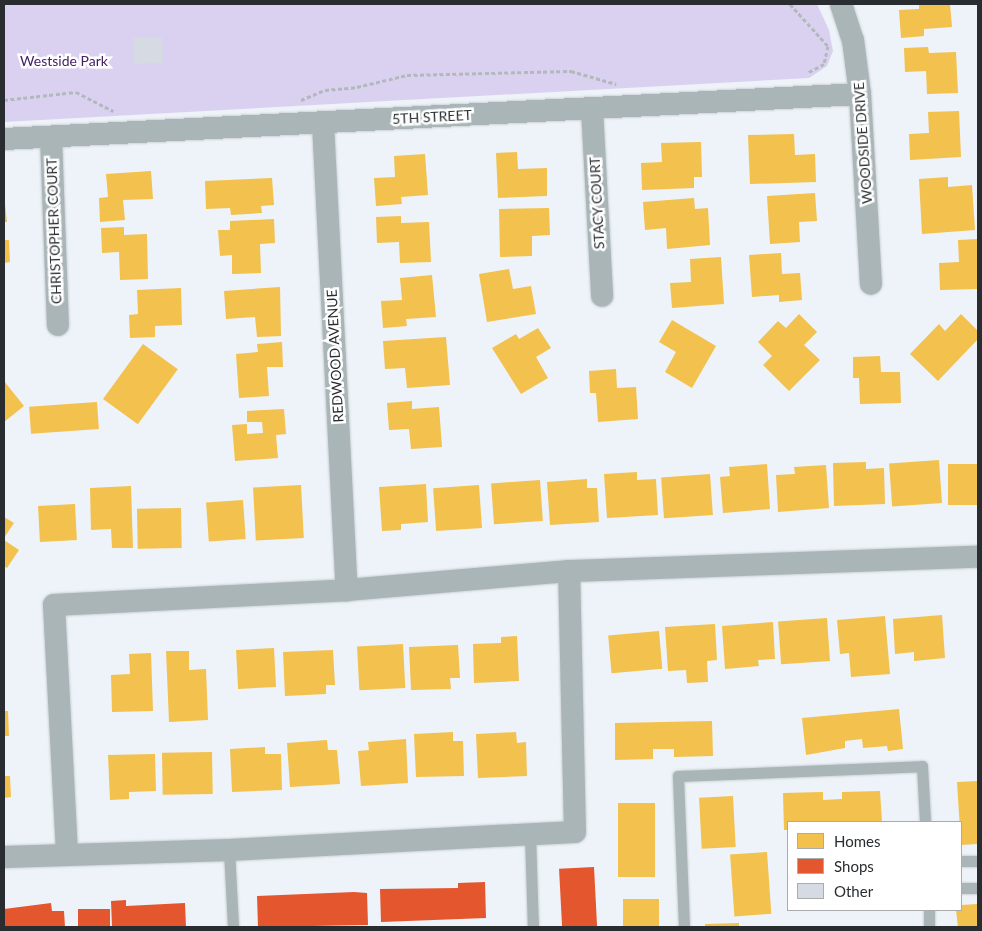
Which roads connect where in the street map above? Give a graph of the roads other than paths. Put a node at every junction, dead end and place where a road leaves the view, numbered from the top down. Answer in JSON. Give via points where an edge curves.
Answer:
{"nodes":[{"id":1,"x":841,"y":4,"type":"edge"},
{"id":2,"x":860,"y":94,"type":"junction"},
{"id":3,"x":592,"y":109,"type":"junction"},
{"id":4,"x":323,"y":123,"type":"junction"},
{"id":5,"x":51,"y":137,"type":"junction"},
{"id":6,"x":4,"y":139,"type":"edge"},
{"id":7,"x":871,"y":284,"type":"dead end"},
{"id":8,"x":602,"y":296,"type":"dead end"},
{"id":9,"x":58,"y":325,"type":"dead end"},
{"id":10,"x":978,"y":557,"type":"edge"},
{"id":11,"x":568,"y":571,"type":"junction"},
{"id":12,"x":347,"y":590,"type":"junction"},
{"id":13,"x":925,"y":821,"type":"edge"},
{"id":14,"x":530,"y":834,"type":"junction"},
{"id":15,"x":229,"y":850,"type":"junction"},
{"id":16,"x":67,"y":853,"type":"junction"},
{"id":17,"x":4,"y":857,"type":"edge"},
{"id":18,"x":978,"y":860,"type":"edge"},
{"id":19,"x":962,"y":861,"type":"edge"},
{"id":20,"x":962,"y":888,"type":"edge"},
{"id":21,"x":978,"y":888,"type":"edge"},
{"id":22,"x":928,"y":911,"type":"edge"},
{"id":23,"x":233,"y":927,"type":"edge"},
{"id":24,"x":533,"y":927,"type":"edge"},
{"id":25,"x":684,"y":927,"type":"edge"},
{"id":26,"x":929,"y":927,"type":"edge"}],
"edges":[{"from":1,"to":2,"type":"street","name":"WOODSIDE DRIVE","via":[[853,40]]},
{"from":2,"to":3,"type":"street","name":"5TH STREET"},
{"from":2,"to":7,"type":"street","name":"WOODSIDE DRIVE"},
{"from":3,"to":4,"type":"street","name":"5TH STREET"},
{"from":3,"to":8,"type":"street","name":"STACY COURT"},
{"from":4,"to":5,"type":"street","name":"5TH STREET"},
{"from":4,"to":12,"type":"street","name":"REDWOOD AVENUE"},
{"from":5,"to":6,"type":"street","name":"5TH STREET"},
{"from":5,"to":9,"type":"street","name":"CHRISTOPHER COURT"},
{"from":10,"to":11,"type":"street"},
{"from":11,"to":12,"type":"street"},
{"from":11,"to":14,"type":"street","via":[[575,832]]},
{"from":12,"to":16,"type":"street","via":[[54,605]]},
{"from":13,"to":25,"type":"lane","via":[[922,766],[678,776]]},
{"from":14,"to":15,"type":"street"},
{"from":14,"to":24,"type":"lane"},
{"from":15,"to":16,"type":"street"},
{"from":15,"to":23,"type":"lane"},
{"from":16,"to":17,"type":"street"},
{"from":18,"to":19,"type":"lane"},
{"from":20,"to":21,"type":"lane"},
{"from":22,"to":26,"type":"lane"}]}
